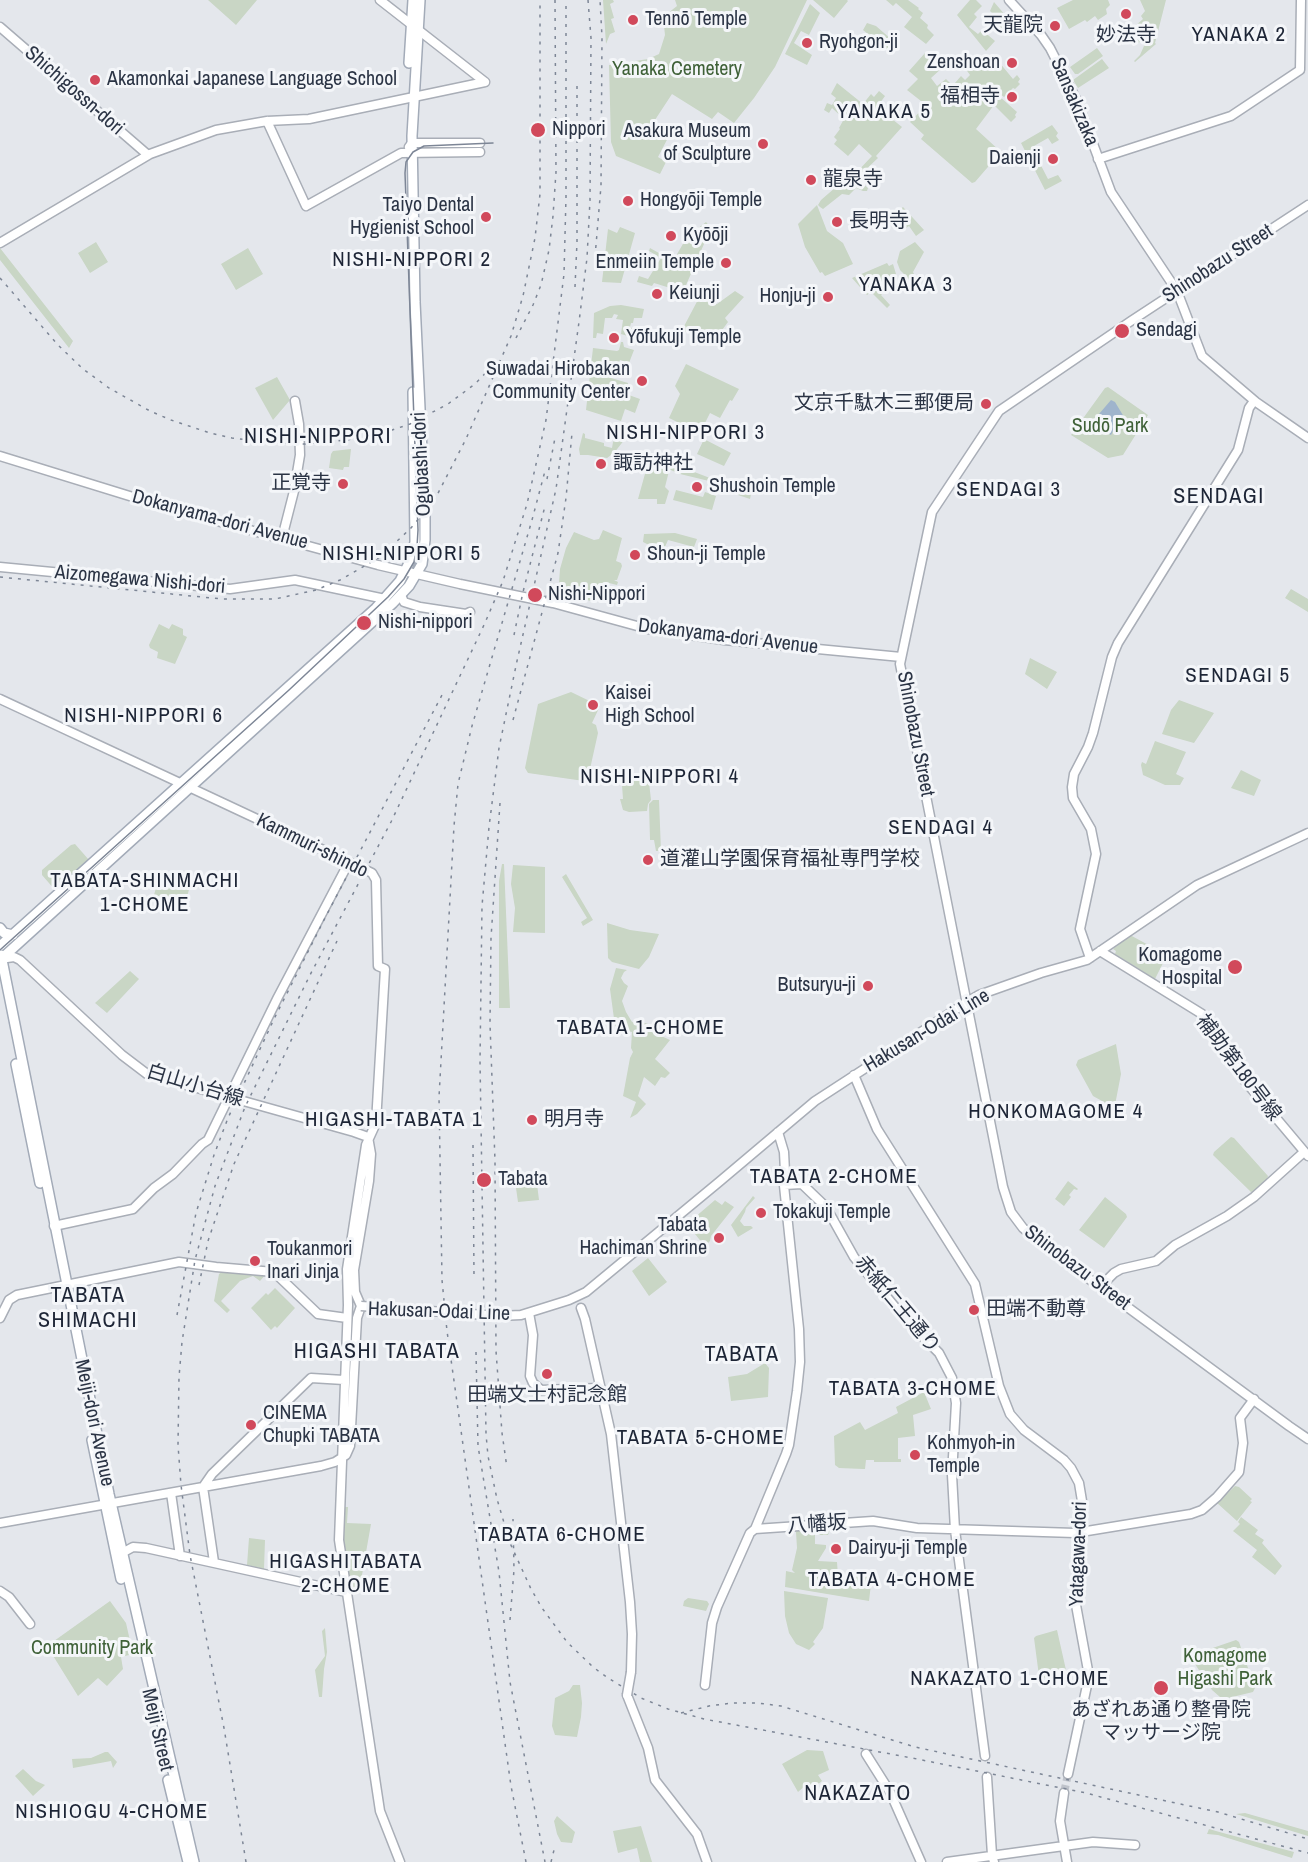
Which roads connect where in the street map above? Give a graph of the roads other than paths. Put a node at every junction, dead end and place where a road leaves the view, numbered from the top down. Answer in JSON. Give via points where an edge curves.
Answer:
{"nodes":[{"id":1,"x":380,"y":0,"type":"edge"},
{"id":2,"x":413,"y":0,"type":"edge"},
{"id":3,"x":420,"y":0,"type":"edge"},
{"id":4,"x":1009,"y":0,"type":"edge"},
{"id":5,"x":1301,"y":0,"type":"edge"},
{"id":6,"x":0,"y":27,"type":"edge"},
{"id":7,"x":415,"y":27,"type":"junction"},
{"id":8,"x":410,"y":97,"type":"junction"},
{"id":9,"x":267,"y":121,"type":"junction"},
{"id":10,"x":480,"y":147,"type":"dead end"},
{"id":11,"x":410,"y":149,"type":"junction"},
{"id":12,"x":148,"y":155,"type":"junction"},
{"id":13,"x":1098,"y":159,"type":"junction"},
{"id":14,"x":1308,"y":205,"type":"edge"},
{"id":15,"x":0,"y":243,"type":"edge"},
{"id":16,"x":1177,"y":291,"type":"junction"},
{"id":17,"x":295,"y":401,"type":"dead end"},
{"id":18,"x":1254,"y":401,"type":"junction"},
{"id":19,"x":1308,"y":438,"type":"edge"},
{"id":20,"x":0,"y":456,"type":"edge"},
{"id":21,"x":282,"y":538,"type":"junction"},
{"id":22,"x":0,"y":567,"type":"edge"},
{"id":23,"x":406,"y":572,"type":"junction"},
{"id":24,"x":417,"y":575,"type":"junction"},
{"id":25,"x":401,"y":595,"type":"junction"},
{"id":26,"x":385,"y":599,"type":"junction"},
{"id":27,"x":470,"y":612,"type":"dead end"},
{"id":28,"x":901,"y":657,"type":"junction"},
{"id":29,"x":0,"y":699,"type":"edge"},
{"id":30,"x":180,"y":783,"type":"junction"},
{"id":31,"x":190,"y":788,"type":"junction"},
{"id":32,"x":1308,"y":833,"type":"edge"},
{"id":33,"x":349,"y":862,"type":"junction"},
{"id":34,"x":0,"y":928,"type":"edge"},
{"id":35,"x":5,"y":942,"type":"edge"},
{"id":36,"x":1100,"y":951,"type":"junction"},
{"id":37,"x":1090,"y":958,"type":"junction"},
{"id":38,"x":1,"y":959,"type":"edge"},
{"id":39,"x":0,"y":982,"type":"edge"},
{"id":40,"x":967,"y":1002,"type":"junction"},
{"id":41,"x":854,"y":1075,"type":"junction"},
{"id":42,"x":229,"y":1097,"type":"junction"},
{"id":43,"x":778,"y":1132,"type":"junction"},
{"id":44,"x":368,"y":1137,"type":"junction"},
{"id":45,"x":1306,"y":1154,"type":"edge"},
{"id":46,"x":784,"y":1180,"type":"junction"},
{"id":47,"x":54,"y":1226,"type":"junction"},
{"id":48,"x":63,"y":1286,"type":"junction"},
{"id":49,"x":1100,"y":1287,"type":"junction"},
{"id":50,"x":361,"y":1306,"type":"junction"},
{"id":51,"x":581,"y":1308,"type":"dead end"},
{"id":52,"x":529,"y":1313,"type":"junction"},
{"id":53,"x":0,"y":1318,"type":"edge"},
{"id":54,"x":347,"y":1318,"type":"junction"},
{"id":55,"x":344,"y":1380,"type":"junction"},
{"id":56,"x":600,"y":1388,"type":"junction"},
{"id":57,"x":1254,"y":1399,"type":"junction"},
{"id":58,"x":1308,"y":1439,"type":"edge"},
{"id":59,"x":342,"y":1458,"type":"junction"},
{"id":60,"x":203,"y":1487,"type":"junction"},
{"id":61,"x":171,"y":1493,"type":"junction"},
{"id":62,"x":108,"y":1504,"type":"junction"},
{"id":63,"x":0,"y":1523,"type":"edge"},
{"id":64,"x":755,"y":1529,"type":"junction"},
{"id":65,"x":955,"y":1530,"type":"junction"},
{"id":66,"x":1079,"y":1533,"type":"junction"},
{"id":67,"x":122,"y":1553,"type":"junction"},
{"id":68,"x":180,"y":1556,"type":"junction"},
{"id":69,"x":214,"y":1562,"type":"junction"},
{"id":70,"x":0,"y":1591,"type":"edge"},
{"id":71,"x":346,"y":1592,"type":"junction"},
{"id":72,"x":30,"y":1624,"type":"dead end"},
{"id":73,"x":705,"y":1685,"type":"dead end"},
{"id":74,"x":866,"y":1754,"type":"dead end"},
{"id":75,"x":985,"y":1755,"type":"dead end"},
{"id":76,"x":1068,"y":1774,"type":"tunnel mouth"},
{"id":77,"x":987,"y":1777,"type":"dead end"},
{"id":78,"x":1064,"y":1793,"type":"tunnel mouth"},
{"id":79,"x":1064,"y":1845,"type":"junction"},
{"id":80,"x":1135,"y":1845,"type":"dead end"},
{"id":81,"x":993,"y":1858,"type":"edge"},
{"id":82,"x":188,"y":1862,"type":"edge"},
{"id":83,"x":194,"y":1862,"type":"edge"},
{"id":84,"x":400,"y":1862,"type":"edge"},
{"id":85,"x":707,"y":1862,"type":"edge"},
{"id":86,"x":921,"y":1862,"type":"edge"},
{"id":87,"x":947,"y":1862,"type":"edge"},
{"id":88,"x":1067,"y":1862,"type":"edge"}],
"edges":[{"from":1,"to":7,"type":"street"},
{"from":2,"to":7,"type":"main road","name":"Ogubashi-dori"},
{"from":3,"to":7,"type":"main road","name":"Ogubashi-dori"},
{"from":4,"to":13,"type":"street","name":"Sansakizaka","via":[[1050,48],[1077,101]]},
{"from":5,"to":13,"type":"street","via":[[1300,70],[1231,116]]},
{"from":6,"to":12,"type":"street","name":"Shichigossn-dori"},
{"from":7,"to":8,"type":"main road","name":"Ogubashi-dori"},
{"from":7,"to":8,"type":"street","via":[[485,82]]},
{"from":8,"to":9,"type":"street","via":[[303,120]]},
{"from":8,"to":11,"type":"main road","name":"Ogubashi-dori"},
{"from":9,"to":11,"type":"street","via":[[306,206]]},
{"from":9,"to":12,"type":"street","via":[[216,130]]},
{"from":10,"to":11,"type":"street"},
{"from":11,"to":23,"type":"main road","name":"Ogubashi-dori","via":[[415,529]]},
{"from":11,"to":24,"type":"main road","name":"Ogubashi-dori","via":[[425,523],[424,553]]},
{"from":12,"to":15,"type":"street"},
{"from":13,"to":16,"type":"street","name":"Sansakizaka","via":[[1111,192]]},
{"from":14,"to":16,"type":"street","name":"Shinobazu Street"},
{"from":16,"to":18,"type":"street","name":"Sansakizaka","via":[[1202,356]]},
{"from":16,"to":28,"type":"street","name":"Shinobazu Street","via":[[995,415],[932,512]]},
{"from":17,"to":21,"type":"street","via":[[300,455]]},
{"from":18,"to":19,"type":"street","name":"Sansakizaka"},
{"from":18,"to":37,"type":"street","via":[[1238,450],[1118,643],[1093,733],[1074,774],[1073,798],[1091,830],[1096,854],[1080,929]]},
{"from":20,"to":21,"type":"street","name":"Dokanyama-dori Avenue"},
{"from":21,"to":23,"type":"street","name":"Dokanyama-dori Avenue"},
{"from":22,"to":26,"type":"street","name":"Aizomegawa Nishi-dori","via":[[230,589],[296,580]]},
{"from":23,"to":24,"type":"street","name":"Dokanyama-dori Avenue"},
{"from":23,"to":26,"type":"main road","name":"Ogubashi-dori"},
{"from":24,"to":25,"type":"main road","name":"Ogubashi-dori"},
{"from":24,"to":28,"type":"street","name":"Dokanyama-dori Avenue","via":[[549,602],[648,629]]},
{"from":25,"to":27,"type":"street","via":[[408,604]]},
{"from":25,"to":31,"type":"main road","name":"Ogubashi-dori"},
{"from":26,"to":30,"type":"main road","name":"Ogubashi-dori"},
{"from":28,"to":40,"type":"street","name":"Shinobazu Street"},
{"from":29,"to":30,"type":"street"},
{"from":30,"to":35,"type":"main road","name":"Ogubashi-dori"},
{"from":31,"to":33,"type":"street","name":"Kammuri-shindo"},
{"from":31,"to":38,"type":"main road","name":"Ogubashi-dori"},
{"from":32,"to":36,"type":"street","name":"Hakusan-Odai Line","via":[[1197,885]]},
{"from":33,"to":42,"type":"street"},
{"from":33,"to":44,"type":"street","name":"Kammuri-shindo","via":[[376,878],[378,966],[385,969],[376,1123]]},
{"from":34,"to":35,"type":"main road"},
{"from":35,"to":38,"type":"main road","name":"Meiji-dori Avenue"},
{"from":36,"to":37,"type":"street","name":"Hakusan-Odai Line"},
{"from":36,"to":45,"type":"street","name":"補助第180号線","via":[[1202,1014],[1245,1081]]},
{"from":37,"to":40,"type":"street","name":"Hakusan-Odai Line"},
{"from":38,"to":42,"type":"street","name":"白山小台線","via":[[15,957],[140,1070]]},
{"from":38,"to":47,"type":"main road","name":"Meiji-dori Avenue"},
{"from":39,"to":48,"type":"main road","name":"Meiji-dori Avenue"},
{"from":40,"to":41,"type":"street","name":"Hakusan-Odai Line"},
{"from":40,"to":49,"type":"street","name":"Shinobazu Street","via":[[1011,1212],[1037,1240]]},
{"from":41,"to":43,"type":"street","name":"Hakusan-Odai Line"},
{"from":41,"to":66,"type":"street","name":"Yatagawa-dori","via":[[877,1129],[975,1284],[1008,1411],[1020,1427],[1059,1455],[1075,1474],[1082,1499]]},
{"from":42,"to":44,"type":"street","name":"白山小台線"},
{"from":42,"to":47,"type":"street","via":[[208,1140],[135,1207]]},
{"from":43,"to":46,"type":"street","via":[[784,1152]]},
{"from":43,"to":52,"type":"street","name":"Hakusan-Odai Line","via":[[586,1292]]},
{"from":44,"to":50,"type":"street","via":[[369,1181],[354,1270],[355,1292]]},
{"from":44,"to":54,"type":"street","via":[[348,1264]]},
{"from":45,"to":49,"type":"street","via":[[1227,1216],[1175,1245],[1156,1261],[1121,1269]]},
{"from":46,"to":64,"type":"street","via":[[800,1362],[789,1445]]},
{"from":46,"to":65,"type":"street","name":"赤紙仁王通り","via":[[802,1184],[822,1202],[859,1263],[939,1353],[950,1371],[956,1403],[952,1475]]},
{"from":47,"to":48,"type":"main road","name":"Meiji-dori Avenue"},
{"from":48,"to":53,"type":"street","via":[[12,1297]]},
{"from":48,"to":54,"type":"street","via":[[179,1262],[271,1271],[318,1314]]},
{"from":48,"to":62,"type":"main road","name":"Meiji-dori Avenue"},
{"from":49,"to":57,"type":"street","name":"Shinobazu Street"},
{"from":50,"to":52,"type":"street","name":"Hakusan-Odai Line","bridge":true,"via":[[512,1317]]},
{"from":50,"to":59,"type":"street","name":"Hakusan-Odai Line","via":[[357,1317],[350,1446]]},
{"from":51,"to":56,"type":"street"},
{"from":52,"to":56,"type":"street","via":[[533,1383],[542,1390]]},
{"from":54,"to":55,"type":"street"},
{"from":55,"to":59,"type":"street"},
{"from":55,"to":60,"type":"street","via":[[311,1378],[213,1472]]},
{"from":56,"to":85,"type":"street","bridge":true,"via":[[611,1434],[630,1602],[631,1672],[627,1695],[646,1742],[655,1780],[697,1834]]},
{"from":57,"to":58,"type":"street","name":"Shinobazu Street"},
{"from":57,"to":66,"type":"street","name":"八幡坂","via":[[1240,1418],[1243,1443],[1239,1472],[1202,1510]]},
{"from":59,"to":60,"type":"street","via":[[321,1466]]},
{"from":59,"to":71,"type":"street","via":[[339,1540]]},
{"from":60,"to":61,"type":"street"},
{"from":60,"to":69,"type":"street"},
{"from":61,"to":62,"type":"street"},
{"from":61,"to":68,"type":"street"},
{"from":62,"to":63,"type":"street"},
{"from":62,"to":67,"type":"main road","name":"Meiji-dori Avenue"},
{"from":62,"to":82,"type":"main road","name":"Meiji-dori Avenue"},
{"from":64,"to":65,"type":"street","name":"八幡坂","via":[[873,1521]]},
{"from":64,"to":73,"type":"street","via":[[717,1607]]},
{"from":65,"to":66,"type":"street","name":"八幡坂"},
{"from":65,"to":75,"type":"street","name":"赤紙仁王通り"},
{"from":66,"to":76,"type":"street","name":"Yatagawa-dori","via":[[1077,1611],[1089,1676]]},
{"from":67,"to":68,"type":"street","via":[[138,1547]]},
{"from":67,"to":83,"type":"main road","name":"Meiji-dori Avenue"},
{"from":68,"to":69,"type":"street"},
{"from":69,"to":71,"type":"street"},
{"from":70,"to":72,"type":"street"},
{"from":71,"to":84,"type":"street","via":[[382,1821]]},
{"from":74,"to":86,"type":"street","via":[[890,1792]]},
{"from":77,"to":81,"type":"street"},
{"from":78,"to":79,"type":"street","via":[[1060,1821]]},
{"from":79,"to":80,"type":"street"},
{"from":79,"to":81,"type":"street"},
{"from":79,"to":88,"type":"street"},
{"from":81,"to":87,"type":"street"},
{"from":82,"to":83,"type":"street"}]}
